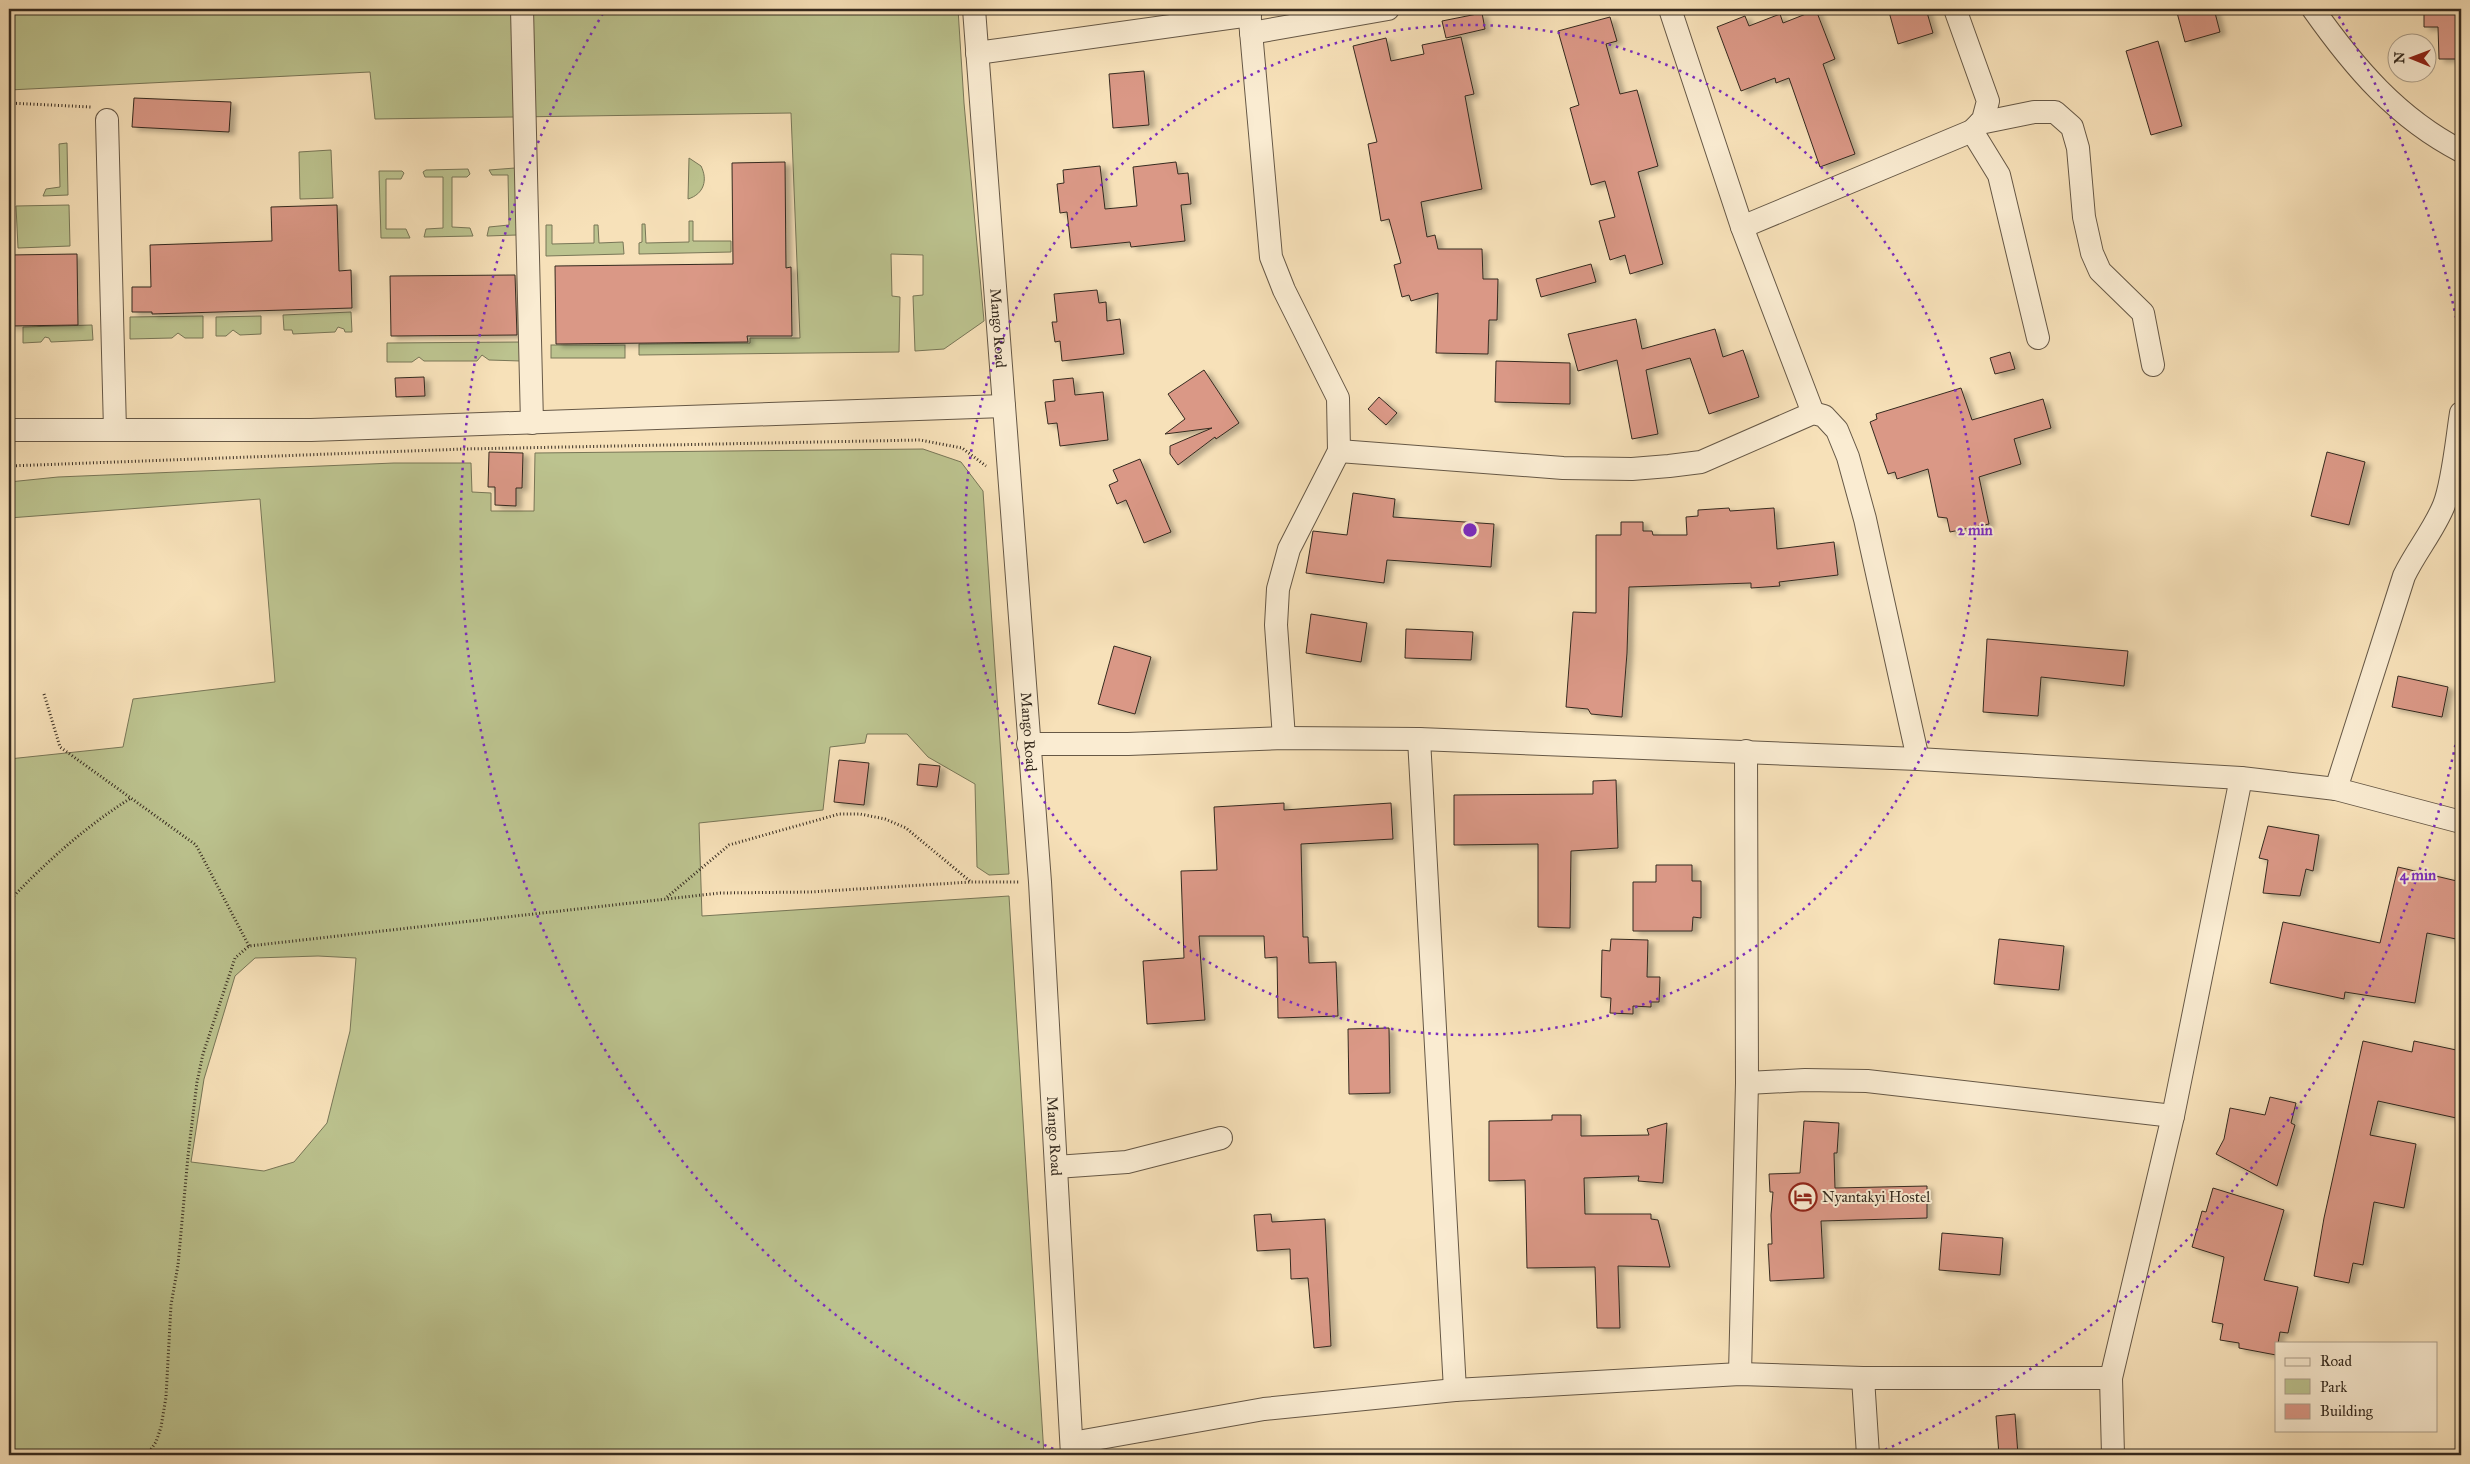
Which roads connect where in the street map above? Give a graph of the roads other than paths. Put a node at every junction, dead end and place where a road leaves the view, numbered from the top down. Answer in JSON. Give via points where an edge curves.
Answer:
{"nodes":[{"id":1,"x":522,"y":9,"type":"edge"},
{"id":2,"x":974,"y":9,"type":"edge"},
{"id":3,"x":1388,"y":9,"type":"edge"},
{"id":4,"x":1670,"y":9,"type":"edge"},
{"id":5,"x":1955,"y":9,"type":"edge"},
{"id":6,"x":2313,"y":9,"type":"edge"},
{"id":7,"x":1250,"y":19,"type":"edge"},
{"id":8,"x":977,"y":53,"type":"junction"},
{"id":9,"x":106,"y":120,"type":"road end"},
{"id":10,"x":1976,"y":127,"type":"junction"},
{"id":11,"x":2461,"y":151,"type":"edge"},
{"id":12,"x":1742,"y":227,"type":"junction"},
{"id":13,"x":2038,"y":338,"type":"dead end"},
{"id":14,"x":2153,"y":365,"type":"dead end"},
{"id":15,"x":1004,"y":406,"type":"junction"},
{"id":16,"x":1813,"y":413,"type":"junction"},
{"id":17,"x":2461,"y":413,"type":"edge"},
{"id":18,"x":532,"y":422,"type":"junction"},
{"id":19,"x":9,"y":430,"type":"edge"},
{"id":20,"x":115,"y":430,"type":"junction"},
{"id":21,"x":1339,"y":451,"type":"junction"},
{"id":22,"x":1284,"y":738,"type":"junction"},
{"id":23,"x":1420,"y":739,"type":"junction"},
{"id":24,"x":1028,"y":744,"type":"junction"},
{"id":25,"x":1746,"y":751,"type":"junction"},
{"id":26,"x":1918,"y":758,"type":"junction"},
{"id":27,"x":2241,"y":778,"type":"junction"},
{"id":28,"x":2336,"y":788,"type":"junction"},
{"id":29,"x":2461,"y":822,"type":"edge"},
{"id":30,"x":1747,"y":1083,"type":"junction"},
{"id":31,"x":2173,"y":1116,"type":"junction"},
{"id":32,"x":1221,"y":1138,"type":"dead end"},
{"id":33,"x":1056,"y":1167,"type":"junction"},
{"id":34,"x":1740,"y":1374,"type":"junction"},
{"id":35,"x":1863,"y":1378,"type":"junction"},
{"id":36,"x":2110,"y":1378,"type":"junction"},
{"id":37,"x":1455,"y":1390,"type":"junction"},
{"id":38,"x":1072,"y":1449,"type":"edge"},
{"id":39,"x":1868,"y":1455,"type":"edge"},
{"id":40,"x":2113,"y":1455,"type":"edge"}],
"edges":[{"from":1,"to":18,"type":"street"},
{"from":2,"to":8,"type":"street","name":"Mango Road"},
{"from":3,"to":7,"type":"street"},
{"from":4,"to":12,"type":"street"},
{"from":5,"to":10,"type":"street","via":[[1988,101],[1987,111]]},
{"from":6,"to":11,"type":"street","via":[[2343,52],[2396,108]]},
{"from":7,"to":8,"type":"street"},
{"from":7,"to":21,"type":"street","via":[[1271,257],[1338,398]]},
{"from":8,"to":15,"type":"street","name":"Mango Road"},
{"from":9,"to":20,"type":"street"},
{"from":10,"to":12,"type":"street"},
{"from":10,"to":13,"type":"street","via":[[1999,175]]},
{"from":10,"to":14,"type":"street","via":[[2034,112],[2055,112],[2072,127],[2078,148],[2084,217],[2092,253],[2100,271],[2143,313]]},
{"from":12,"to":16,"type":"street"},
{"from":15,"to":18,"type":"street"},
{"from":15,"to":24,"type":"street","name":"Mango Road"},
{"from":16,"to":21,"type":"street","via":[[1701,462],[1632,469],[1563,468]]},
{"from":16,"to":26,"type":"street","via":[[1824,416],[1837,430],[1848,457],[1865,519]]},
{"from":17,"to":28,"type":"street","via":[[2445,502],[2435,526],[2404,576]]},
{"from":18,"to":20,"type":"street","via":[[312,430]]},
{"from":19,"to":20,"type":"street"},
{"from":21,"to":22,"type":"street","via":[[1288,550],[1278,589],[1276,625]]},
{"from":22,"to":23,"type":"street"},
{"from":22,"to":24,"type":"street"},
{"from":23,"to":25,"type":"street"},
{"from":23,"to":37,"type":"street"},
{"from":24,"to":33,"type":"street","name":"Mango Road","via":[[1040,882]]},
{"from":25,"to":26,"type":"street"},
{"from":25,"to":30,"type":"street"},
{"from":26,"to":27,"type":"street"},
{"from":27,"to":28,"type":"street"},
{"from":27,"to":31,"type":"street"},
{"from":28,"to":29,"type":"street"},
{"from":30,"to":31,"type":"street","via":[[1867,1081]]},
{"from":30,"to":34,"type":"street"},
{"from":31,"to":36,"type":"street"},
{"from":32,"to":33,"type":"street","via":[[1128,1162]]},
{"from":33,"to":38,"type":"street","name":"Mango Road"},
{"from":34,"to":35,"type":"street"},
{"from":34,"to":37,"type":"street"},
{"from":35,"to":36,"type":"street"},
{"from":35,"to":39,"type":"street"},
{"from":36,"to":40,"type":"street"},
{"from":37,"to":38,"type":"street","via":[[1264,1409]]}]}
